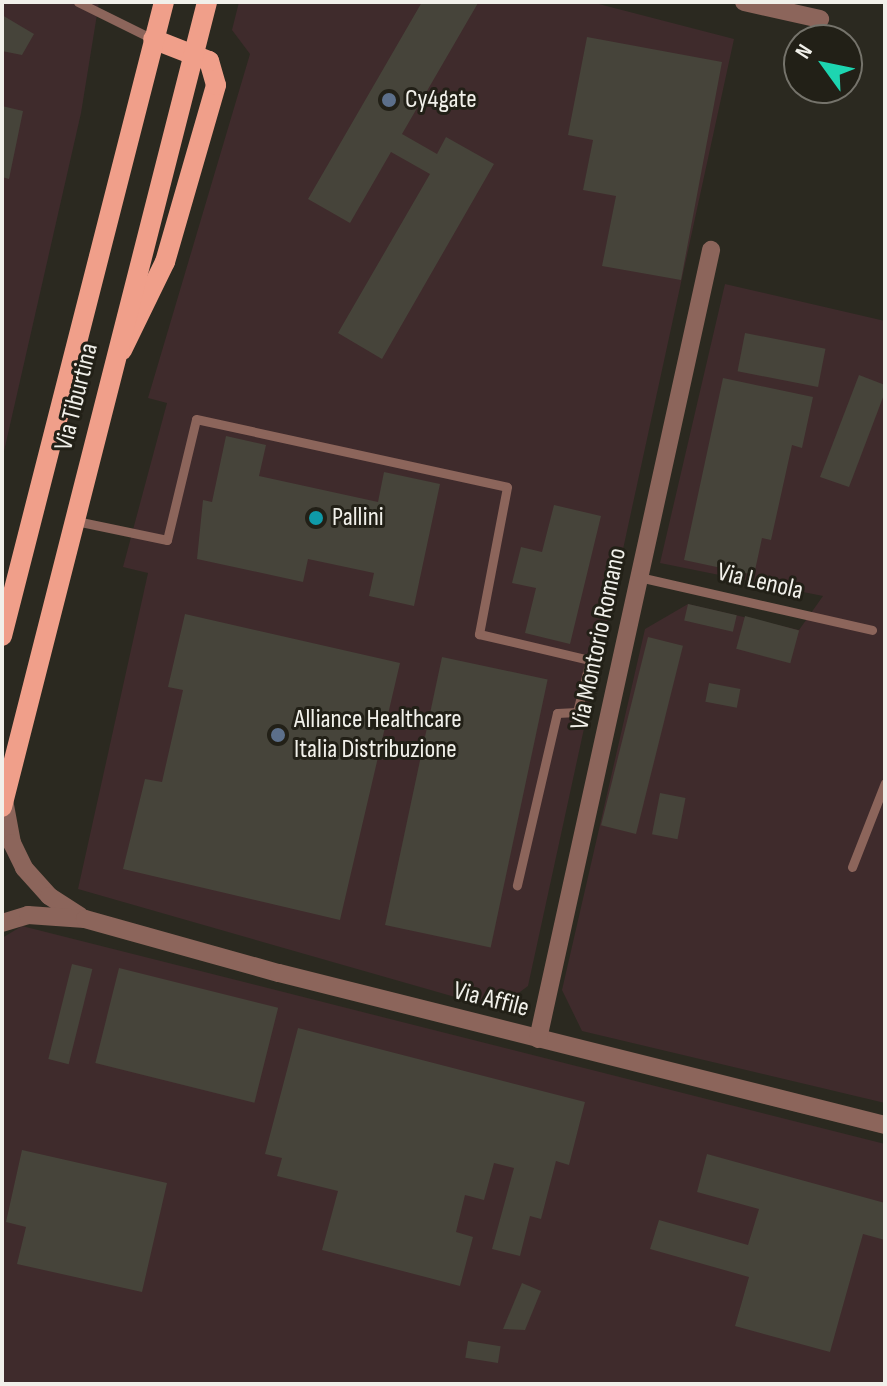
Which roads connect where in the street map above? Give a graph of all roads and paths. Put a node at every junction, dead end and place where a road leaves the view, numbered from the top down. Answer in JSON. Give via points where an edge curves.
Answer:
{"nodes":[{"id":1,"x":78,"y":2,"type":"edge"},
{"id":2,"x":164,"y":2,"type":"edge"},
{"id":3,"x":207,"y":2,"type":"edge"},
{"id":4,"x":744,"y":2,"type":"edge"},
{"id":5,"x":93,"y":6,"type":"edge"},
{"id":6,"x":820,"y":19,"type":"dead end"},
{"id":7,"x":153,"y":39,"type":"junction"},
{"id":8,"x":193,"y":53,"type":"junction"},
{"id":9,"x":711,"y":250,"type":"dead end"},
{"id":10,"x":111,"y":367,"type":"junction"},
{"id":11,"x":73,"y":520,"type":"junction"},
{"id":12,"x":639,"y":577,"type":"junction"},
{"id":13,"x":872,"y":630,"type":"dead end"},
{"id":14,"x":2,"y":636,"type":"edge"},
{"id":15,"x":885,"y":783,"type":"edge"},
{"id":16,"x":3,"y":803,"type":"edge"},
{"id":17,"x":852,"y":867,"type":"dead end"},
{"id":18,"x":517,"y":885,"type":"dead end"},
{"id":19,"x":85,"y":919,"type":"junction"},
{"id":20,"x":2,"y":923,"type":"edge"},
{"id":21,"x":538,"y":1039,"type":"junction"},
{"id":22,"x":885,"y":1125,"type":"edge"}],
"edges":[{"from":1,"to":5,"type":"lane"},
{"from":2,"to":7,"type":"main road","name":"Via Tiburtina"},
{"from":3,"to":8,"type":"main road","name":"Via Tiburtina"},
{"from":4,"to":6,"type":"street"},
{"from":5,"to":7,"type":"lane"},
{"from":7,"to":8,"type":"main road"},
{"from":7,"to":14,"type":"main road","name":"Via Tiburtina"},
{"from":8,"to":10,"type":"main road","name":"Via Tiburtina"},
{"from":8,"to":10,"type":"main road","via":[[214,67],[213,99],[160,275]]},
{"from":9,"to":12,"type":"street","name":"Via Montorio Romano"},
{"from":10,"to":11,"type":"main road","name":"Via Tiburtina"},
{"from":11,"to":16,"type":"main road","name":"Via Tiburtina"},
{"from":11,"to":18,"type":"lane","via":[[167,540],[196,419],[507,487],[479,634],[590,660],[577,712],[557,713]]},
{"from":12,"to":13,"type":"lane","name":"Via Lenola"},
{"from":12,"to":21,"type":"street","name":"Via Montorio Romano"},
{"from":15,"to":17,"type":"lane"},
{"from":16,"to":19,"type":"street","name":"Via Affile","via":[[24,868],[49,896]]},
{"from":19,"to":20,"type":"street","name":"Via Affile","via":[[28,915]]},
{"from":19,"to":21,"type":"street","name":"Via Affile"},
{"from":21,"to":22,"type":"street","name":"Via Affile"}]}
